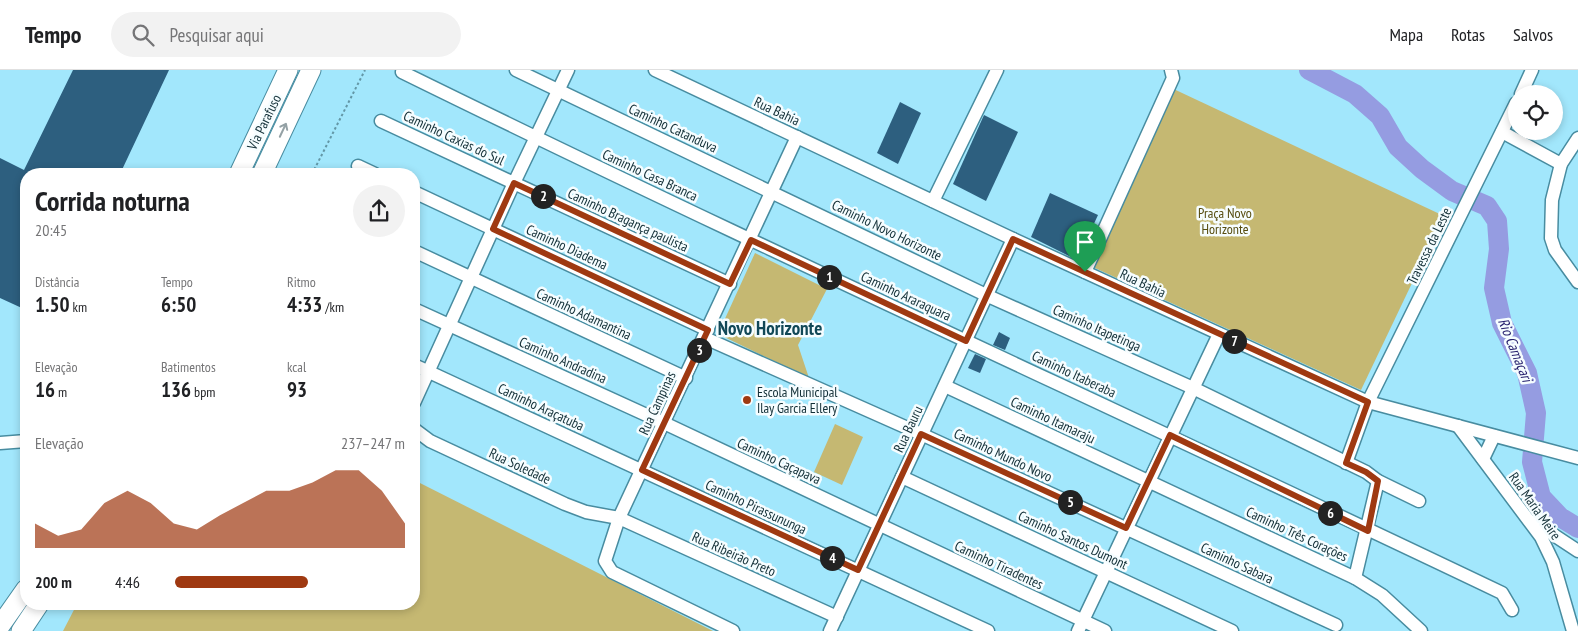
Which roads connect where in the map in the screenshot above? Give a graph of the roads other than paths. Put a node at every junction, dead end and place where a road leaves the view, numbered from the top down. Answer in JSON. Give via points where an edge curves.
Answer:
{"nodes":[{"id":1,"x":288,"y":70,"type":"edge"},
{"id":2,"x":311,"y":70,"type":"edge"},
{"id":3,"x":516,"y":70,"type":"edge"},
{"id":4,"x":568,"y":70,"type":"edge"},
{"id":5,"x":655,"y":70,"type":"edge"},
{"id":6,"x":998,"y":70,"type":"edge"},
{"id":7,"x":1171,"y":70,"type":"edge"},
{"id":8,"x":1532,"y":70,"type":"edge"},
{"id":9,"x":402,"y":72,"type":"dead end"},
{"id":10,"x":1525,"y":85,"type":"edge"},
{"id":11,"x":559,"y":91,"type":"junction"},
{"id":12,"x":381,"y":120,"type":"dead end"},
{"id":13,"x":1508,"y":120,"type":"edge"},
{"id":14,"x":1502,"y":132,"type":"junction"},
{"id":15,"x":797,"y":137,"type":"junction"},
{"id":16,"x":536,"y":138,"type":"junction"},
{"id":17,"x":1578,"y":138,"type":"edge"},
{"id":18,"x":1562,"y":164,"type":"junction"},
{"id":19,"x":358,"y":166,"type":"dead end"},
{"id":20,"x":242,"y":168,"type":"edge"},
{"id":21,"x":265,"y":168,"type":"edge"},
{"id":22,"x":362,"y":168,"type":"edge"},
{"id":23,"x":514,"y":183,"type":"junction"},
{"id":24,"x":773,"y":192,"type":"junction"},
{"id":25,"x":420,"y":195,"type":"edge"},
{"id":26,"x":933,"y":201,"type":"junction"},
{"id":27,"x":493,"y":229,"type":"junction"},
{"id":28,"x":1013,"y":239,"type":"junction"},
{"id":29,"x":751,"y":240,"type":"junction"},
{"id":30,"x":420,"y":254,"type":"edge"},
{"id":31,"x":1085,"y":272,"type":"junction"},
{"id":32,"x":470,"y":278,"type":"junction"},
{"id":33,"x":1578,"y":282,"type":"edge"},
{"id":34,"x":730,"y":284,"type":"junction"},
{"id":35,"x":988,"y":296,"type":"junction"},
{"id":36,"x":420,"y":312,"type":"edge"},
{"id":37,"x":449,"y":325,"type":"junction"},
{"id":38,"x":706,"y":334,"type":"junction"},
{"id":39,"x":1219,"y":334,"type":"junction"},
{"id":40,"x":966,"y":341,"type":"junction"},
{"id":41,"x":420,"y":367,"type":"edge"},
{"id":42,"x":427,"y":371,"type":"junction"},
{"id":43,"x":686,"y":378,"type":"junction"},
{"id":44,"x":945,"y":386,"type":"junction"},
{"id":45,"x":420,"y":388,"type":"edge"},
{"id":46,"x":1193,"y":388,"type":"junction"},
{"id":47,"x":1368,"y":402,"type":"junction"},
{"id":48,"x":664,"y":423,"type":"junction"},
{"id":49,"x":1458,"y":426,"type":"junction"},
{"id":50,"x":420,"y":434,"type":"edge"},
{"id":51,"x":921,"y":434,"type":"junction"},
{"id":52,"x":0,"y":435,"type":"edge"},
{"id":53,"x":1170,"y":435,"type":"junction"},
{"id":54,"x":1494,"y":436,"type":"junction"},
{"id":55,"x":20,"y":437,"type":"edge"},
{"id":56,"x":20,"y":438,"type":"edge"},
{"id":57,"x":0,"y":443,"type":"edge"},
{"id":58,"x":1578,"y":458,"type":"edge"},
{"id":59,"x":1483,"y":459,"type":"junction"},
{"id":60,"x":1346,"y":463,"type":"junction"},
{"id":61,"x":642,"y":470,"type":"junction"},
{"id":62,"x":902,"y":477,"type":"junction"},
{"id":63,"x":1378,"y":481,"type":"junction"},
{"id":64,"x":1148,"y":482,"type":"junction"},
{"id":65,"x":1419,"y":501,"type":"dead end"},
{"id":66,"x":619,"y":518,"type":"junction"},
{"id":67,"x":1528,"y":519,"type":"junction"},
{"id":68,"x":880,"y":526,"type":"junction"},
{"id":69,"x":1126,"y":528,"type":"junction"},
{"id":70,"x":1368,"y":531,"type":"junction"},
{"id":71,"x":1578,"y":551,"type":"edge"},
{"id":72,"x":858,"y":570,"type":"junction"},
{"id":73,"x":1106,"y":572,"type":"junction"},
{"id":74,"x":1355,"y":578,"type":"junction"},
{"id":75,"x":20,"y":598,"type":"edge"},
{"id":76,"x":35,"y":610,"type":"edge"},
{"id":77,"x":47,"y":610,"type":"edge"},
{"id":78,"x":1512,"y":610,"type":"dead end"},
{"id":79,"x":837,"y":617,"type":"junction"},
{"id":80,"x":1336,"y":625,"type":"dead end"},
{"id":81,"x":0,"y":626,"type":"edge"},
{"id":82,"x":1080,"y":626,"type":"edge"},
{"id":83,"x":21,"y":631,"type":"edge"},
{"id":84,"x":35,"y":631,"type":"edge"},
{"id":85,"x":733,"y":631,"type":"edge"},
{"id":86,"x":831,"y":631,"type":"edge"},
{"id":87,"x":988,"y":631,"type":"edge"},
{"id":88,"x":1105,"y":631,"type":"edge"},
{"id":89,"x":1232,"y":631,"type":"edge"},
{"id":90,"x":1421,"y":631,"type":"edge"},
{"id":91,"x":1573,"y":631,"type":"edge"}],
"edges":[{"from":1,"to":20,"type":"highway","name":"Via Parafuso"},
{"from":21,"to":2,"type":"highway","name":"Via Parafuso","one_way":true},
{"from":3,"to":11,"type":"street","name":"Caminho Catanduva"},
{"from":4,"to":11,"type":"street"},
{"from":5,"to":15,"type":"street","name":"Rua Bahia"},
{"from":6,"to":26,"type":"street"},
{"from":7,"to":31,"type":"street","via":[[1173,78]]},
{"from":8,"to":10,"type":"street"},
{"from":9,"to":16,"type":"street","name":"Caminho Casa Branca"},
{"from":11,"to":16,"type":"street"},
{"from":11,"to":24,"type":"street","name":"Caminho Catanduva"},
{"from":12,"to":23,"type":"street","name":"Caminho Caxias do Sul"},
{"from":13,"to":14,"type":"street","name":"Travessa da Leste"},
{"from":14,"to":18,"type":"street"},
{"from":14,"to":47,"type":"street","name":"Travessa da Leste"},
{"from":15,"to":24,"type":"street","name":"Rua Campinas"},
{"from":15,"to":26,"type":"street","name":"Rua Bahia"},
{"from":16,"to":23,"type":"street"},
{"from":16,"to":29,"type":"street","name":"Caminho Casa Branca"},
{"from":17,"to":18,"type":"street"},
{"from":18,"to":33,"type":"street","via":[[1552,200],[1551,238],[1554,250]]},
{"from":19,"to":22,"type":"street"},
{"from":23,"to":27,"type":"street"},
{"from":23,"to":34,"type":"street","name":"Caminho Bragança paulista"},
{"from":24,"to":29,"type":"street","name":"Rua Campinas"},
{"from":24,"to":35,"type":"street","name":"Caminho Novo Horizonte"},
{"from":25,"to":27,"type":"street","name":"Caminho Diadema"},
{"from":26,"to":28,"type":"street","name":"Rua Bahia"},
{"from":27,"to":32,"type":"street"},
{"from":27,"to":38,"type":"street","name":"Caminho Diadema"},
{"from":28,"to":31,"type":"street","name":"Rua Bahia"},
{"from":28,"to":35,"type":"street","name":"Rua Bauru"},
{"from":29,"to":34,"type":"street","name":"Rua Campinas"},
{"from":29,"to":40,"type":"street","name":"Caminho Araraquara"},
{"from":30,"to":32,"type":"street","name":"Caminho Adamantina"},
{"from":31,"to":39,"type":"street","name":"Rua Bahia"},
{"from":32,"to":37,"type":"street"},
{"from":32,"to":43,"type":"street","name":"Caminho Adamantina"},
{"from":34,"to":38,"type":"street","name":"Rua Campinas"},
{"from":35,"to":40,"type":"street","name":"Rua Bauru"},
{"from":35,"to":46,"type":"street","name":"Caminho Itapetinga"},
{"from":36,"to":37,"type":"street","name":"Caminho Andradina"},
{"from":37,"to":42,"type":"street"},
{"from":37,"to":48,"type":"street","name":"Caminho Andradina"},
{"from":38,"to":43,"type":"street","name":"Rua Campinas"},
{"from":38,"to":51,"type":"street","name":"Caminho Diadema"},
{"from":39,"to":46,"type":"street"},
{"from":39,"to":47,"type":"street","name":"Rua Bahia"},
{"from":40,"to":44,"type":"street","name":"Rua Bauru"},
{"from":40,"to":53,"type":"street","name":"Caminho Itaberaba"},
{"from":41,"to":42,"type":"street","name":"Caminho Araçatuba"},
{"from":42,"to":45,"type":"street"},
{"from":42,"to":61,"type":"street","name":"Caminho Araçatuba"},
{"from":43,"to":48,"type":"street","name":"Rua Campinas"},
{"from":44,"to":51,"type":"street","name":"Rua Bauru"},
{"from":44,"to":64,"type":"street","name":"Caminho Itamaraju"},
{"from":46,"to":53,"type":"street"},
{"from":46,"to":60,"type":"street","name":"Caminho Itapetinga"},
{"from":47,"to":49,"type":"street","name":"Rua Bahia"},
{"from":47,"to":60,"type":"street","name":"Travessa da Leste"},
{"from":48,"to":61,"type":"street","name":"Rua Campinas"},
{"from":48,"to":68,"type":"street","name":"Caminho Caçapava"},
{"from":49,"to":54,"type":"street","name":"Rua Bahia"},
{"from":49,"to":59,"type":"street","name":"Rua Maria Meire"},
{"from":50,"to":66,"type":"street","name":"Rua Soledade","via":[[565,504]]},
{"from":51,"to":62,"type":"street","name":"Rua Bauru"},
{"from":51,"to":69,"type":"street","name":"Caminho Mundo Novo"},
{"from":52,"to":55,"type":"street"},
{"from":53,"to":64,"type":"street"},
{"from":53,"to":70,"type":"street","name":"Caminho Itaberaba"},
{"from":54,"to":58,"type":"street","name":"Rua Bahia"},
{"from":54,"to":59,"type":"street"},
{"from":56,"to":57,"type":"street"},
{"from":59,"to":67,"type":"street","name":"Rua Maria Meire"},
{"from":60,"to":63,"type":"street","name":"Caminho Itapetinga"},
{"from":61,"to":66,"type":"street","name":"Rua Campinas"},
{"from":61,"to":72,"type":"street","name":"Caminho Pirassununga"},
{"from":62,"to":68,"type":"street","name":"Rua Bauru"},
{"from":62,"to":73,"type":"street","name":"Caminho Santos Dumont"},
{"from":63,"to":65,"type":"street","name":"Caminho Itapetinga"},
{"from":63,"to":70,"type":"street"},
{"from":64,"to":69,"type":"street"},
{"from":64,"to":74,"type":"street","name":"Caminho Três Corações"},
{"from":66,"to":79,"type":"street","name":"Rua Ribeirão Preto"},
{"from":66,"to":85,"type":"street","name":"Rua Campinas","via":[[604,562],[608,568]]},
{"from":67,"to":71,"type":"street"},
{"from":67,"to":91,"type":"street","name":"Rua Maria Meire","via":[[1553,562]]},
{"from":68,"to":72,"type":"street","name":"Rua Bauru"},
{"from":68,"to":82,"type":"street","name":"Caminho Tiradentes"},
{"from":69,"to":73,"type":"street"},
{"from":69,"to":80,"type":"street","name":"Caminho Sabara"},
{"from":70,"to":74,"type":"street"},
{"from":70,"to":78,"type":"street","name":"Caminho Itaberaba","via":[[1502,593]]},
{"from":72,"to":79,"type":"street","name":"Rua Bauru"},
{"from":72,"to":87,"type":"street","name":"Caminho Pirassununga"},
{"from":73,"to":82,"type":"street"},
{"from":73,"to":89,"type":"street","name":"Caminho Santos Dumont"},
{"from":74,"to":90,"type":"street","name":"Caminho Três Corações","via":[[1382,595]]},
{"from":75,"to":81,"type":"highway"},
{"from":76,"to":83,"type":"highway"},
{"from":77,"to":84,"type":"highway"},
{"from":79,"to":86,"type":"street","name":"Rua Bauru"},
{"from":82,"to":88,"type":"street","name":"Caminho Tiradentes"}]}
